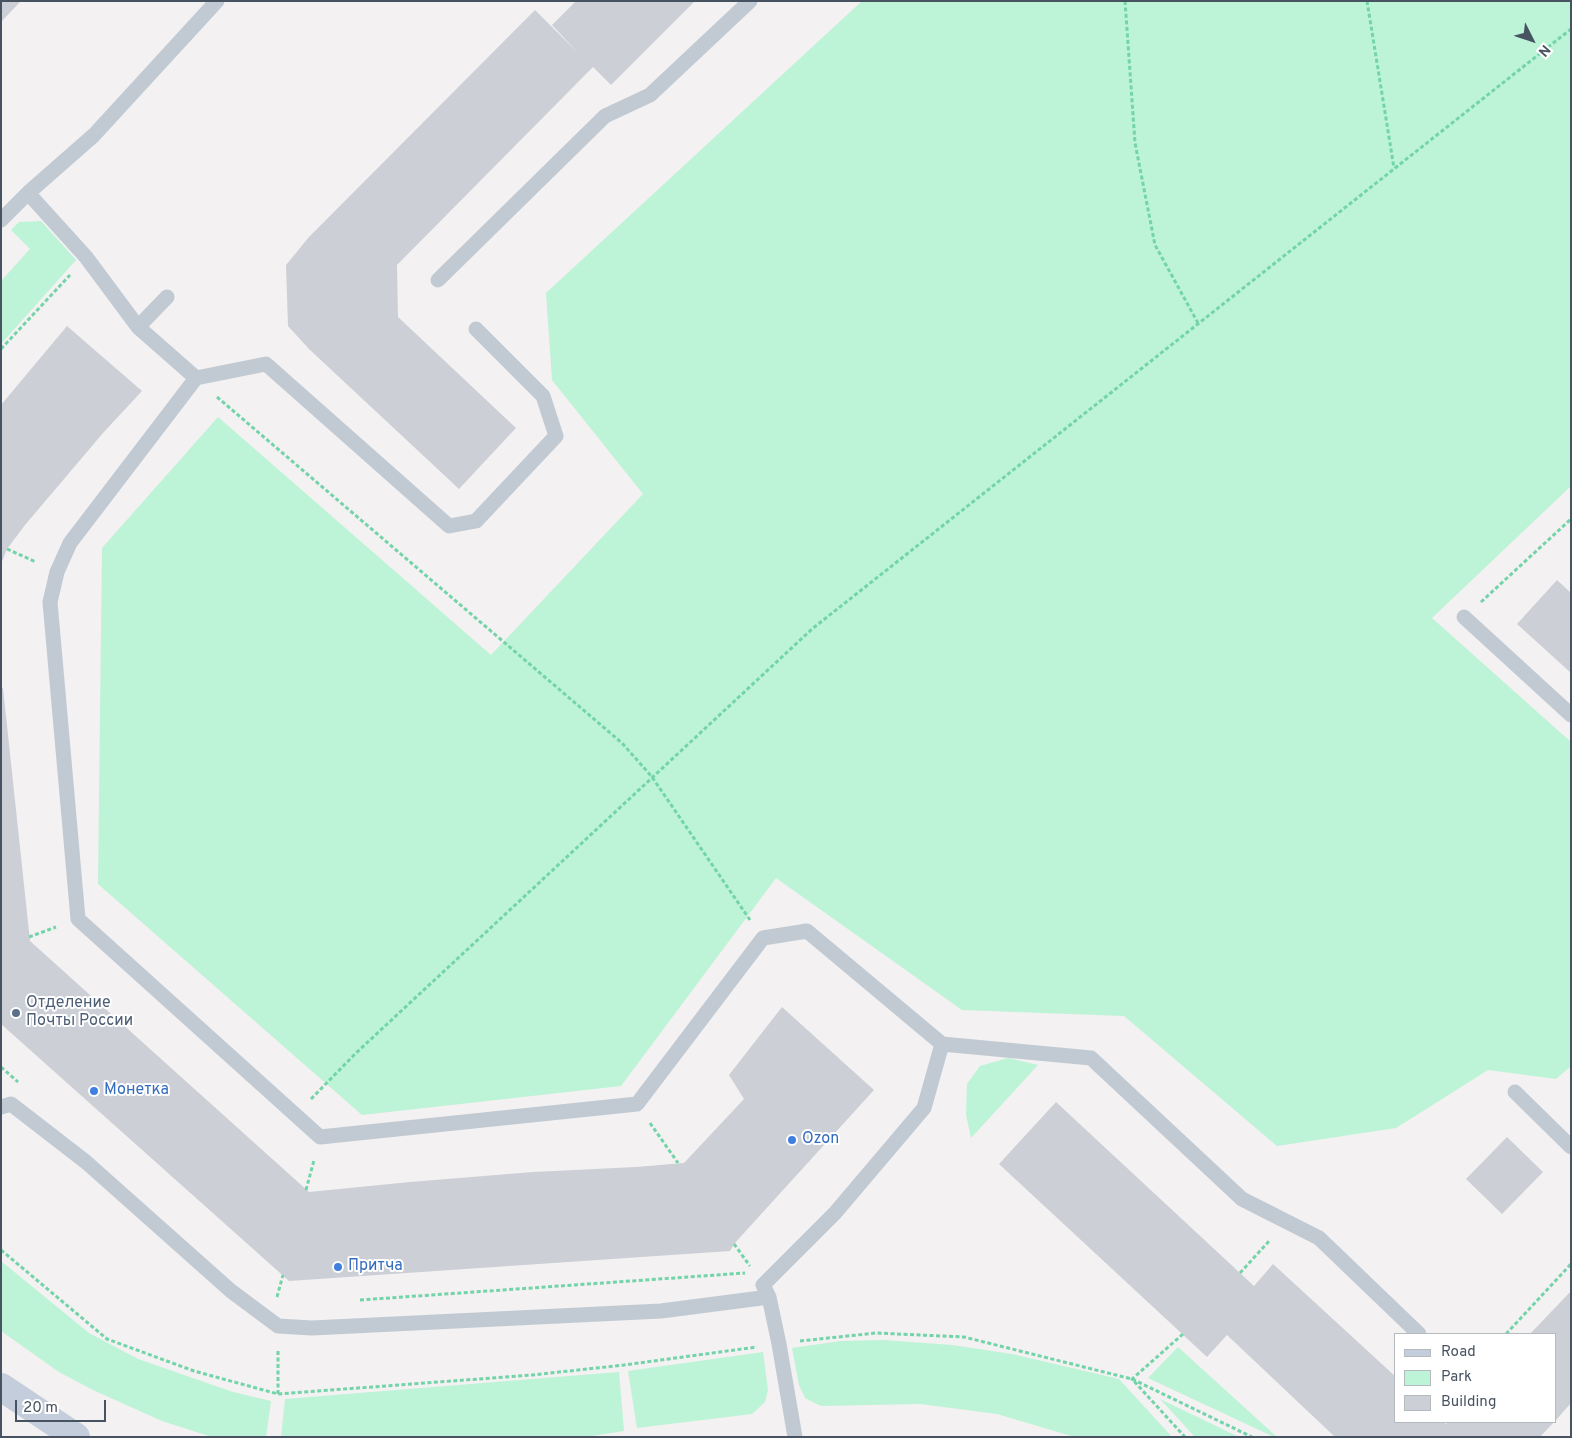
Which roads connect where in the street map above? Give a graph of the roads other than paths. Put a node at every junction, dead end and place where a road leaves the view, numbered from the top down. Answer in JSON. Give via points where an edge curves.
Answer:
{"nodes":[{"id":1,"x":217,"y":1,"type":"edge"},
{"id":2,"x":750,"y":1,"type":"edge"},
{"id":3,"x":28,"y":193,"type":"junction"},
{"id":4,"x":1,"y":220,"type":"edge"},
{"id":5,"x":438,"y":280,"type":"dead end"},
{"id":6,"x":167,"y":297,"type":"dead end"},
{"id":7,"x":138,"y":327,"type":"junction"},
{"id":8,"x":476,"y":329,"type":"dead end"},
{"id":9,"x":196,"y":378,"type":"junction"},
{"id":10,"x":1464,"y":618,"type":"road end"},
{"id":11,"x":1571,"y":715,"type":"edge"},
{"id":12,"x":942,"y":1044,"type":"junction"},
{"id":13,"x":1515,"y":1092,"type":"dead end"},
{"id":14,"x":1,"y":1108,"type":"edge"},
{"id":15,"x":1571,"y":1147,"type":"edge"},
{"id":16,"x":770,"y":1297,"type":"junction"},
{"id":17,"x":1418,"y":1333,"type":"edge"},
{"id":18,"x":1,"y":1387,"type":"edge"},
{"id":19,"x":76,"y":1437,"type":"edge"},
{"id":20,"x":795,"y":1437,"type":"edge"}],
"edges":[{"from":1,"to":3,"type":"lane","via":[[94,135]]},
{"from":2,"to":5,"type":"lane","via":[[650,95],[606,116]]},
{"from":3,"to":4,"type":"lane"},
{"from":3,"to":7,"type":"lane","via":[[86,258]]},
{"from":6,"to":7,"type":"lane"},
{"from":7,"to":9,"type":"lane"},
{"from":8,"to":9,"type":"lane","via":[[543,396],[556,436],[476,521],[449,526],[266,364]]},
{"from":9,"to":12,"type":"lane","via":[[70,543],[57,572],[50,602],[78,919],[295,1115],[320,1137],[637,1104],[763,938],[807,932]]},
{"from":10,"to":11,"type":"lane"},
{"from":12,"to":16,"type":"lane","via":[[924,1108],[835,1213],[763,1285]]},
{"from":12,"to":17,"type":"lane","via":[[1090,1058],[1242,1199],[1319,1238]]},
{"from":13,"to":15,"type":"lane"},
{"from":14,"to":16,"type":"lane","via":[[11,1104],[86,1162],[231,1291],[278,1326],[312,1328],[661,1311]]},
{"from":16,"to":20,"type":"lane"},
{"from":18,"to":19,"type":"main road"}]}
